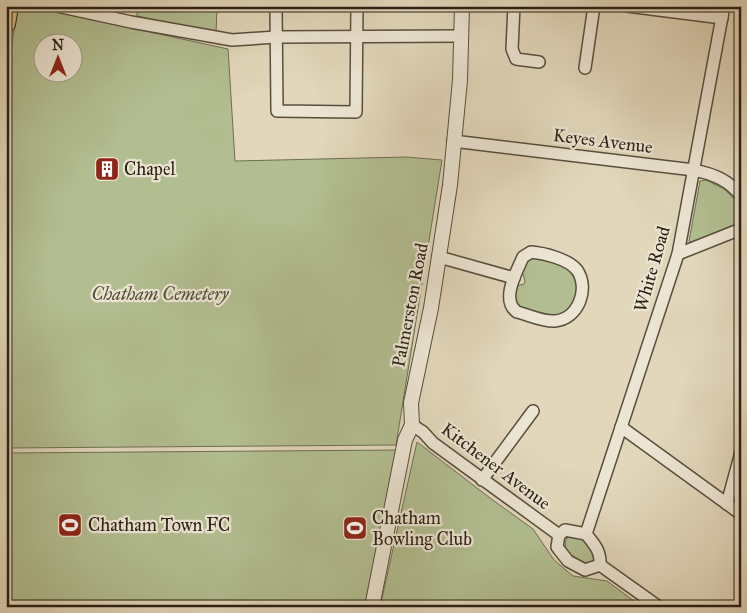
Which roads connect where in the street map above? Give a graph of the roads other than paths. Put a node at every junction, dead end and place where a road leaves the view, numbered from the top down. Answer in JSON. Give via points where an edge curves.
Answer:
{"nodes":[{"id":1,"x":8,"y":6,"type":"edge"},
{"id":2,"x":57,"y":6,"type":"edge"},
{"id":3,"x":276,"y":6,"type":"edge"},
{"id":4,"x":357,"y":6,"type":"edge"},
{"id":5,"x":462,"y":6,"type":"edge"},
{"id":6,"x":514,"y":6,"type":"edge"},
{"id":7,"x":594,"y":6,"type":"edge"},
{"id":8,"x":627,"y":6,"type":"edge"},
{"id":9,"x":723,"y":12,"type":"edge"},
{"id":10,"x":6,"y":24,"type":"edge"},
{"id":11,"x":357,"y":36,"type":"junction"},
{"id":12,"x":461,"y":36,"type":"junction"},
{"id":13,"x":276,"y":37,"type":"junction"},
{"id":14,"x":539,"y":62,"type":"dead end"},
{"id":15,"x":585,"y":68,"type":"dead end"},
{"id":16,"x":453,"y":141,"type":"junction"},
{"id":17,"x":694,"y":170,"type":"junction"},
{"id":18,"x":741,"y":196,"type":"edge"},
{"id":19,"x":741,"y":229,"type":"edge"},
{"id":20,"x":678,"y":254,"type":"junction"},
{"id":21,"x":439,"y":257,"type":"junction"},
{"id":22,"x":514,"y":278,"type":"junction"},
{"id":23,"x":533,"y":411,"type":"dead end"},
{"id":24,"x":412,"y":425,"type":"junction"},
{"id":25,"x":620,"y":427,"type":"junction"},
{"id":26,"x":741,"y":452,"type":"edge"},
{"id":27,"x":482,"y":480,"type":"junction"},
{"id":28,"x":727,"y":504,"type":"junction"},
{"id":29,"x":741,"y":514,"type":"edge"},
{"id":30,"x":586,"y":534,"type":"junction"},
{"id":31,"x":559,"y":535,"type":"junction"},
{"id":32,"x":600,"y":564,"type":"junction"},
{"id":33,"x":372,"y":607,"type":"edge"},
{"id":34,"x":660,"y":607,"type":"edge"}],
"edges":[{"from":1,"to":10,"type":"main road"},
{"from":2,"to":13,"type":"street","via":[[232,40]]},
{"from":3,"to":13,"type":"street"},
{"from":4,"to":11,"type":"street"},
{"from":5,"to":12,"type":"street","name":"Palmerston Road"},
{"from":6,"to":14,"type":"street","via":[[512,48],[516,59]]},
{"from":7,"to":15,"type":"street"},
{"from":8,"to":9,"type":"street"},
{"from":9,"to":17,"type":"street","name":"White Road"},
{"from":11,"to":12,"type":"street"},
{"from":11,"to":13,"type":"street"},
{"from":11,"to":13,"type":"street","via":[[356,112],[277,111]]},
{"from":12,"to":16,"type":"street","name":"Palmerston Road"},
{"from":16,"to":17,"type":"street","name":"Keyes Avenue"},
{"from":16,"to":21,"type":"street","name":"Palmerston Road"},
{"from":17,"to":18,"type":"street","name":"Keyes Avenue","via":[[727,182]]},
{"from":17,"to":20,"type":"street","name":"White Road"},
{"from":19,"to":20,"type":"street"},
{"from":20,"to":25,"type":"street","name":"White Road"},
{"from":21,"to":22,"type":"street"},
{"from":21,"to":24,"type":"street","name":"Palmerston Road","via":[[411,403]]},
{"from":22,"to":22,"type":"street","via":[[523,256],[539,253],[566,262],[576,270],[582,295],[571,314],[550,321],[513,309],[510,302]]},
{"from":23,"to":27,"type":"street"},
{"from":24,"to":27,"type":"street","name":"Kitchener Avenue"},
{"from":24,"to":33,"type":"street","name":"Palmerston Road","via":[[405,440]]},
{"from":25,"to":28,"type":"street"},
{"from":25,"to":30,"type":"street","name":"White Road"},
{"from":26,"to":28,"type":"street"},
{"from":27,"to":31,"type":"street","name":"Kitchener Avenue"},
{"from":28,"to":29,"type":"street"},
{"from":30,"to":31,"type":"street","via":[[565,530]]},
{"from":30,"to":32,"type":"street","via":[[598,551]]},
{"from":31,"to":32,"type":"street","via":[[557,547],[568,561],[585,570]]},
{"from":32,"to":34,"type":"street"}]}
